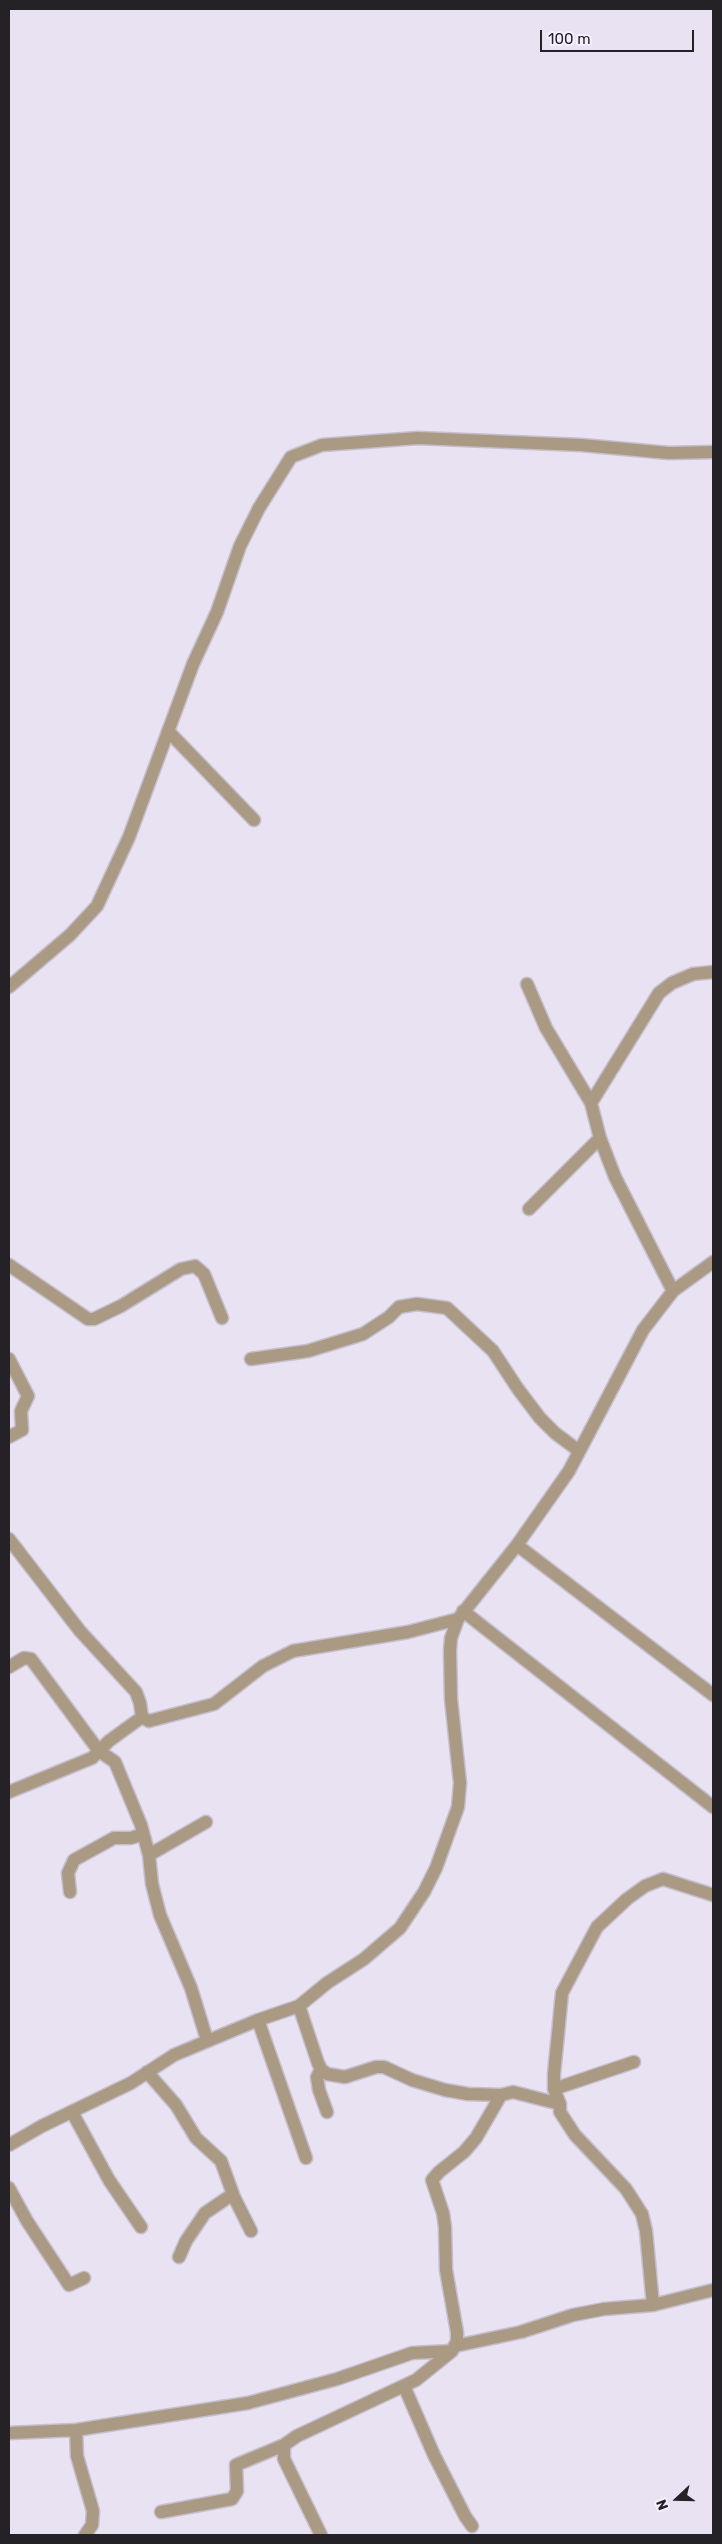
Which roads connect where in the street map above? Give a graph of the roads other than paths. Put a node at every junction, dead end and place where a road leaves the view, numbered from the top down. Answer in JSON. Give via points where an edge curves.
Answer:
{"nodes":[{"id":1,"x":713,"y":452,"type":"edge"},
{"id":2,"x":168,"y":731,"type":"junction"},
{"id":3,"x":254,"y":820,"type":"dead end"},
{"id":4,"x":713,"y":972,"type":"edge"},
{"id":5,"x":527,"y":984,"type":"dead end"},
{"id":6,"x":9,"y":987,"type":"edge"},
{"id":7,"x":591,"y":1103,"type":"junction"},
{"id":8,"x":600,"y":1138,"type":"junction"},
{"id":9,"x":529,"y":1209,"type":"dead end"},
{"id":10,"x":713,"y":1262,"type":"edge"},
{"id":11,"x":9,"y":1265,"type":"edge"},
{"id":12,"x":673,"y":1291,"type":"junction"},
{"id":13,"x":222,"y":1318,"type":"dead end"},
{"id":14,"x":9,"y":1359,"type":"edge"},
{"id":15,"x":250,"y":1359,"type":"dead end"},
{"id":16,"x":9,"y":1437,"type":"edge"},
{"id":17,"x":579,"y":1451,"type":"junction"},
{"id":18,"x":9,"y":1539,"type":"edge"},
{"id":19,"x":517,"y":1544,"type":"junction"},
{"id":20,"x":461,"y":1615,"type":"junction"},
{"id":21,"x":433,"y":1625,"type":"junction"},
{"id":22,"x":451,"y":1638,"type":"junction"},
{"id":23,"x":9,"y":1666,"type":"edge"},
{"id":24,"x":713,"y":1696,"type":"edge"},
{"id":25,"x":142,"y":1717,"type":"junction"},
{"id":26,"x":99,"y":1751,"type":"junction"},
{"id":27,"x":9,"y":1792,"type":"edge"},
{"id":28,"x":713,"y":1807,"type":"edge"},
{"id":29,"x":206,"y":1822,"type":"dead end"},
{"id":30,"x":143,"y":1834,"type":"junction"},
{"id":31,"x":149,"y":1855,"type":"junction"},
{"id":32,"x":70,"y":1892,"type":"dead end"},
{"id":33,"x":713,"y":1895,"type":"edge"},
{"id":34,"x":299,"y":2006,"type":"junction"},
{"id":35,"x":258,"y":2020,"type":"junction"},
{"id":36,"x":207,"y":2040,"type":"junction"},
{"id":37,"x":634,"y":2062,"type":"dead end"},
{"id":38,"x":321,"y":2069,"type":"junction"},
{"id":39,"x":147,"y":2072,"type":"junction"},
{"id":40,"x":554,"y":2089,"type":"junction"},
{"id":41,"x":501,"y":2094,"type":"junction"},
{"id":42,"x":560,"y":2104,"type":"junction"},
{"id":43,"x":72,"y":2112,"type":"junction"},
{"id":44,"x":327,"y":2112,"type":"dead end"},
{"id":45,"x":9,"y":2145,"type":"edge"},
{"id":46,"x":306,"y":2158,"type":"dead end"},
{"id":47,"x":9,"y":2188,"type":"edge"},
{"id":48,"x":233,"y":2194,"type":"junction"},
{"id":49,"x":141,"y":2227,"type":"dead end"},
{"id":50,"x":250,"y":2231,"type":"dead end"},
{"id":51,"x":179,"y":2257,"type":"dead end"},
{"id":52,"x":84,"y":2278,"type":"dead end"},
{"id":53,"x":713,"y":2290,"type":"edge"},
{"id":54,"x":653,"y":2305,"type":"junction"},
{"id":55,"x":452,"y":2350,"type":"junction"},
{"id":56,"x":404,"y":2386,"type":"junction"},
{"id":57,"x":76,"y":2430,"type":"junction"},
{"id":58,"x":9,"y":2433,"type":"edge"},
{"id":59,"x":284,"y":2445,"type":"junction"},
{"id":60,"x":161,"y":2512,"type":"dead end"},
{"id":61,"x":472,"y":2526,"type":"dead end"},
{"id":62,"x":85,"y":2535,"type":"edge"},
{"id":63,"x":321,"y":2535,"type":"edge"}],
"edges":[{"from":1,"to":2,"type":"street","via":[[669,453],[581,445],[418,438],[354,441],[300,451],[284,465],[240,546],[217,612]]},
{"from":2,"to":3,"type":"street"},
{"from":2,"to":6,"type":"street","via":[[129,837],[97,906],[70,935]]},
{"from":4,"to":7,"type":"street","via":[[693,974],[659,992]]},
{"from":5,"to":7,"type":"street","via":[[546,1028]]},
{"from":7,"to":8,"type":"street"},
{"from":8,"to":9,"type":"street"},
{"from":8,"to":12,"type":"street","via":[[630,1210]]},
{"from":10,"to":12,"type":"street"},
{"from":11,"to":13,"type":"street","via":[[88,1320],[121,1306],[181,1269],[195,1266],[204,1274]]},
{"from":12,"to":17,"type":"street","via":[[643,1330]]},
{"from":14,"to":16,"type":"street","via":[[28,1396],[21,1411],[22,1430]]},
{"from":15,"to":17,"type":"street","via":[[308,1351],[363,1334],[399,1307],[417,1304],[447,1308],[493,1351],[540,1418]]},
{"from":17,"to":19,"type":"street","via":[[551,1498]]},
{"from":18,"to":25,"type":"street","via":[[80,1631],[136,1692]]},
{"from":19,"to":20,"type":"street"},
{"from":19,"to":24,"type":"street"},
{"from":20,"to":21,"type":"street"},
{"from":20,"to":22,"type":"street"},
{"from":20,"to":28,"type":"street"},
{"from":21,"to":22,"type":"street"},
{"from":21,"to":25,"type":"street","via":[[293,1651],[263,1666],[214,1704],[148,1721]]},
{"from":22,"to":34,"type":"street","via":[[451,1698],[460,1784],[455,1819],[436,1868],[400,1928],[364,1959]]},
{"from":23,"to":26,"type":"street","via":[[24,1658],[31,1659]]},
{"from":25,"to":26,"type":"street"},
{"from":26,"to":27,"type":"street","via":[[76,1766]]},
{"from":26,"to":30,"type":"street","via":[[115,1762]]},
{"from":29,"to":31,"type":"street"},
{"from":30,"to":31,"type":"street"},
{"from":30,"to":32,"type":"street","via":[[114,1838],[74,1860],[68,1873]]},
{"from":31,"to":36,"type":"street","via":[[160,1915],[191,1988]]},
{"from":33,"to":40,"type":"street","via":[[663,1879],[645,1886],[627,1899],[597,1927],[562,1993]]},
{"from":34,"to":35,"type":"street"},
{"from":34,"to":38,"type":"street"},
{"from":35,"to":36,"type":"street"},
{"from":35,"to":46,"type":"street"},
{"from":36,"to":39,"type":"street"},
{"from":37,"to":40,"type":"street"},
{"from":38,"to":41,"type":"street","via":[[328,2074],[345,2076],[376,2066],[384,2067],[444,2090]]},
{"from":38,"to":44,"type":"street","via":[[317,2077]]},
{"from":39,"to":43,"type":"street"},
{"from":39,"to":48,"type":"street","via":[[176,2105],[196,2138],[221,2161]]},
{"from":40,"to":42,"type":"street"},
{"from":41,"to":42,"type":"street","via":[[522,2093]]},
{"from":41,"to":55,"type":"street","via":[[476,2138],[432,2180],[445,2227],[446,2270],[457,2332]]},
{"from":42,"to":54,"type":"street","via":[[560,2112],[575,2136],[626,2189],[642,2214]]},
{"from":43,"to":45,"type":"street"},
{"from":43,"to":49,"type":"street","via":[[109,2180]]},
{"from":47,"to":52,"type":"street","via":[[69,2286]]},
{"from":48,"to":50,"type":"street"},
{"from":48,"to":51,"type":"street","via":[[205,2213],[186,2240]]},
{"from":53,"to":54,"type":"street"},
{"from":54,"to":55,"type":"street","via":[[573,2315],[521,2332],[455,2346]]},
{"from":55,"to":56,"type":"street","via":[[427,2372]]},
{"from":55,"to":57,"type":"street","via":[[412,2353],[337,2379],[248,2402]]},
{"from":56,"to":59,"type":"street"},
{"from":56,"to":61,"type":"street","via":[[434,2455]]},
{"from":57,"to":58,"type":"street"},
{"from":57,"to":62,"type":"street","via":[[78,2456],[93,2511],[92,2525]]},
{"from":59,"to":60,"type":"street","via":[[236,2465],[237,2491],[232,2499]]},
{"from":59,"to":63,"type":"street","via":[[284,2459]]}]}
